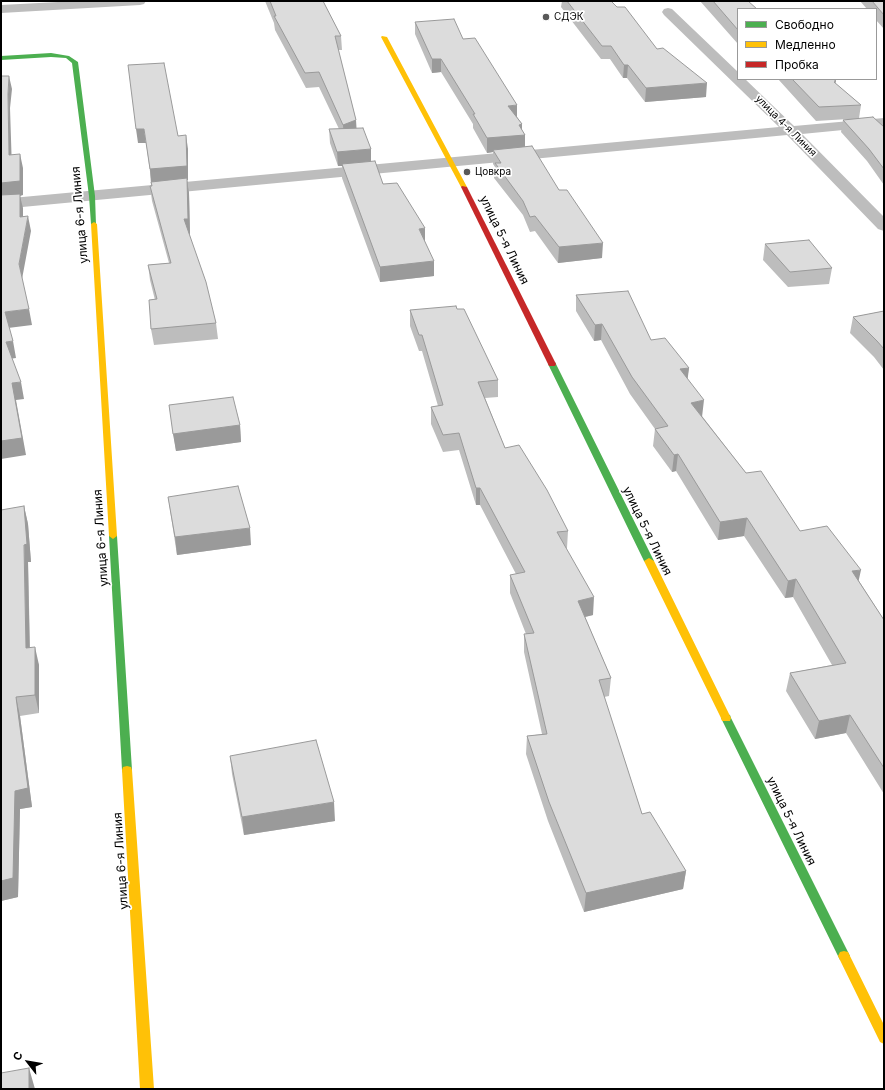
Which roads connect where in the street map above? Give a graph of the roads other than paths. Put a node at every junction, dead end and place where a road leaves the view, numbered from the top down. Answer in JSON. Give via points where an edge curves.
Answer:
{"nodes":[{"id":1,"x":140,"y":1,"type":"edge"},
{"id":2,"x":1,"y":9,"type":"edge"},
{"id":3,"x":668,"y":12,"type":"dead end"},
{"id":4,"x":384,"y":37,"type":"dead end"},
{"id":5,"x":1,"y":58,"type":"edge"},
{"id":6,"x":737,"y":79,"type":"edge"},
{"id":7,"x":738,"y":80,"type":"edge"},
{"id":8,"x":884,"y":122,"type":"edge"},
{"id":9,"x":790,"y":130,"type":"junction"},
{"id":10,"x":452,"y":162,"type":"junction"},
{"id":11,"x":92,"y":196,"type":"junction"},
{"id":12,"x":1,"y":204,"type":"edge"},
{"id":13,"x":884,"y":226,"type":"edge"},
{"id":14,"x":884,"y":1038,"type":"edge"},
{"id":15,"x":148,"y":1089,"type":"edge"}],
"edges":[{"from":1,"to":2,"type":"street"},
{"from":3,"to":6,"type":"street","name":"улица 4-я Линия"},
{"from":4,"to":10,"type":"street","name":"улица 5-я Линия"},
{"from":5,"to":11,"type":"street","name":"улица 6-я Линия","via":[[52,55],[68,57],[75,62]]},
{"from":7,"to":9,"type":"street","name":"улица 4-я Линия"},
{"from":8,"to":9,"type":"street"},
{"from":9,"to":10,"type":"street"},
{"from":9,"to":13,"type":"street","name":"улица 4-я Линия"},
{"from":10,"to":11,"type":"street"},
{"from":10,"to":14,"type":"street","name":"улица 5-я Линия"},
{"from":11,"to":12,"type":"street"},
{"from":11,"to":15,"type":"street","name":"улица 6-я Линия"}]}
